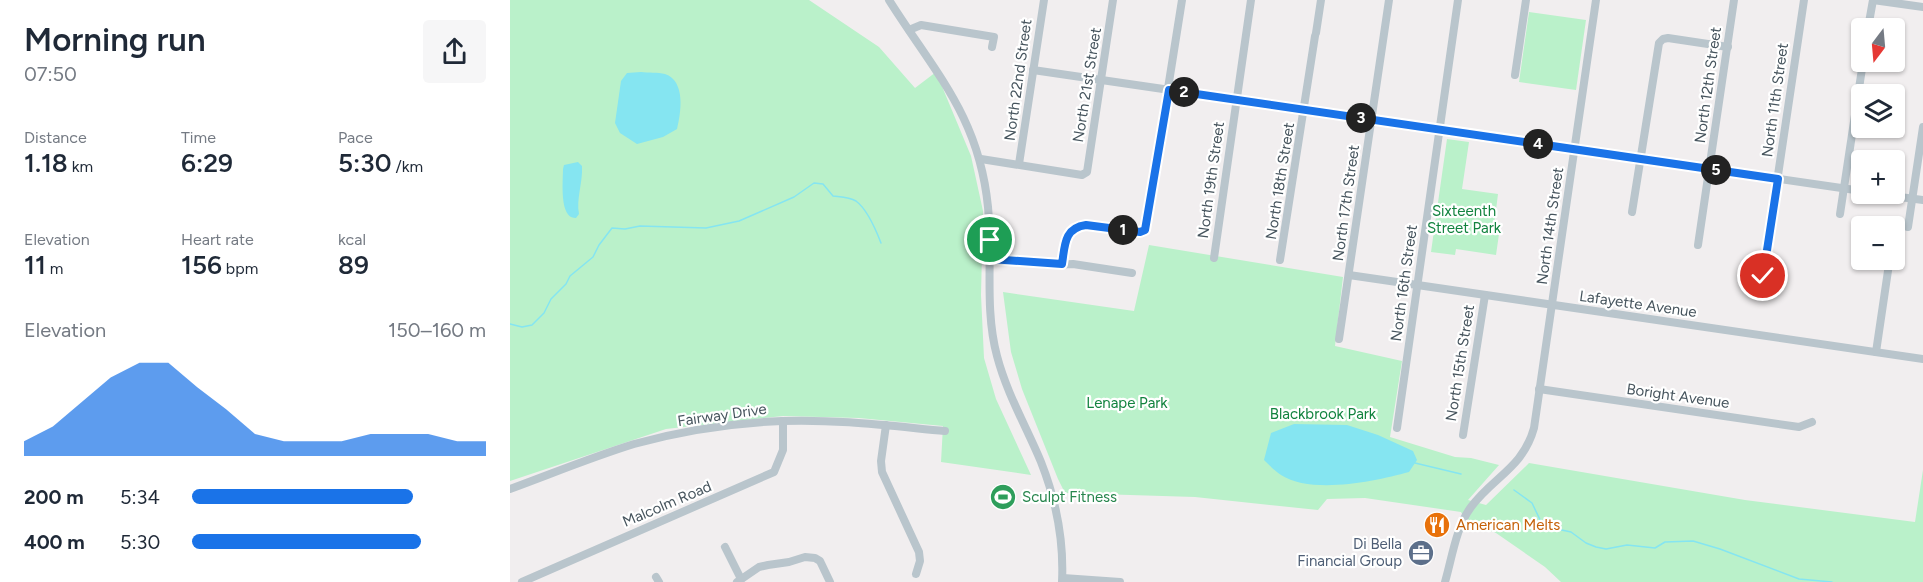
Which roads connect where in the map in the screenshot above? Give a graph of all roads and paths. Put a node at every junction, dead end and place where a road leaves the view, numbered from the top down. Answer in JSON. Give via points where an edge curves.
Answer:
{"nodes":[{"id":1,"x":889,"y":0,"type":"edge"},
{"id":2,"x":1044,"y":0,"type":"edge"},
{"id":3,"x":1113,"y":0,"type":"edge"},
{"id":4,"x":1182,"y":0,"type":"edge"},
{"id":5,"x":1251,"y":0,"type":"edge"},
{"id":6,"x":1321,"y":0,"type":"edge"},
{"id":7,"x":1389,"y":0,"type":"edge"},
{"id":8,"x":1458,"y":0,"type":"edge"},
{"id":9,"x":1526,"y":0,"type":"edge"},
{"id":10,"x":1596,"y":0,"type":"edge"},
{"id":11,"x":1734,"y":0,"type":"edge"},
{"id":12,"x":1804,"y":0,"type":"edge"},
{"id":13,"x":1873,"y":0,"type":"edge"},
{"id":14,"x":1923,"y":8,"type":"edge"},
{"id":15,"x":1870,"y":18,"type":"edge"},
{"id":16,"x":909,"y":30,"type":"junction"},
{"id":17,"x":1728,"y":46,"type":"junction"},
{"id":18,"x":992,"y":47,"type":"dead end"},
{"id":19,"x":1033,"y":70,"type":"junction"},
{"id":20,"x":1862,"y":72,"type":"edge"},
{"id":21,"x":1515,"y":75,"type":"dead end"},
{"id":22,"x":1101,"y":80,"type":"junction"},
{"id":23,"x":1169,"y":90,"type":"junction"},
{"id":24,"x":1237,"y":100,"type":"junction"},
{"id":25,"x":1305,"y":110,"type":"junction"},
{"id":26,"x":1371,"y":119,"type":"junction"},
{"id":27,"x":1923,"y":127,"type":"edge"},
{"id":28,"x":1439,"y":129,"type":"junction"},
{"id":29,"x":1575,"y":149,"type":"junction"},
{"id":30,"x":981,"y":159,"type":"junction"},
{"id":31,"x":1640,"y":159,"type":"junction"},
{"id":32,"x":1019,"y":164,"type":"junction"},
{"id":33,"x":1710,"y":169,"type":"junction"},
{"id":34,"x":1778,"y":179,"type":"junction"},
{"id":35,"x":1844,"y":189,"type":"junction"},
{"id":36,"x":1851,"y":190,"type":"edge"},
{"id":37,"x":1905,"y":198,"type":"edge"},
{"id":38,"x":1912,"y":199,"type":"junction"},
{"id":39,"x":1923,"y":200,"type":"edge"},
{"id":40,"x":1632,"y":212,"type":"dead end"},
{"id":41,"x":1840,"y":214,"type":"dead end"},
{"id":42,"x":1908,"y":227,"type":"dead end"},
{"id":43,"x":1698,"y":245,"type":"dead end"},
{"id":44,"x":1214,"y":258,"type":"dead end"},
{"id":45,"x":991,"y":259,"type":"junction"},
{"id":46,"x":1280,"y":260,"type":"dead end"},
{"id":47,"x":1062,"y":264,"type":"junction"},
{"id":48,"x":1888,"y":270,"type":"edge"},
{"id":49,"x":1132,"y":273,"type":"dead end"},
{"id":50,"x":1349,"y":275,"type":"junction"},
{"id":51,"x":1763,"y":276,"type":"dead end"},
{"id":52,"x":1417,"y":285,"type":"junction"},
{"id":53,"x":1485,"y":295,"type":"junction"},
{"id":54,"x":1552,"y":305,"type":"junction"},
{"id":55,"x":1339,"y":339,"type":"dead end"},
{"id":56,"x":1876,"y":352,"type":"junction"},
{"id":57,"x":1923,"y":359,"type":"edge"},
{"id":58,"x":1539,"y":389,"type":"junction"},
{"id":59,"x":783,"y":421,"type":"junction"},
{"id":60,"x":1812,"y":422,"type":"dead end"},
{"id":61,"x":885,"y":425,"type":"junction"},
{"id":62,"x":1396,"y":428,"type":"dead end"},
{"id":63,"x":945,"y":430,"type":"dead end"},
{"id":64,"x":1463,"y":435,"type":"dead end"},
{"id":65,"x":510,"y":489,"type":"edge"},
{"id":66,"x":725,"y":547,"type":"dead end"},
{"id":67,"x":916,"y":574,"type":"dead end"},
{"id":68,"x":1063,"y":580,"type":"edge"},
{"id":69,"x":739,"y":581,"type":"edge"},
{"id":70,"x":522,"y":582,"type":"edge"},
{"id":71,"x":830,"y":582,"type":"edge"},
{"id":72,"x":1120,"y":582,"type":"edge"},
{"id":73,"x":1445,"y":582,"type":"edge"}],
"edges":[{"from":1,"to":16,"type":"street"},
{"from":2,"to":19,"type":"street","name":"North 22nd Street"},
{"from":3,"to":22,"type":"street","name":"North 21st Street"},
{"from":4,"to":23,"type":"street"},
{"from":5,"to":24,"type":"street","name":"North 19th Street"},
{"from":6,"to":25,"type":"street","name":"North 18th Street"},
{"from":7,"to":26,"type":"street","name":"North 17th Street"},
{"from":8,"to":28,"type":"street","name":"North 16th Street"},
{"from":9,"to":21,"type":"street"},
{"from":10,"to":29,"type":"street","name":"North 14th Street"},
{"from":11,"to":17,"type":"street","name":"North 12th Street"},
{"from":12,"to":34,"type":"street","name":"North 11th Street"},
{"from":13,"to":14,"type":"street"},
{"from":13,"to":15,"type":"street"},
{"from":16,"to":18,"type":"street","via":[[921,25],[994,37]]},
{"from":16,"to":30,"type":"street","via":[[958,103]]},
{"from":17,"to":31,"type":"street","via":[[1668,38],[1661,41]]},
{"from":17,"to":33,"type":"street","name":"North 12th Street"},
{"from":19,"to":22,"type":"street"},
{"from":19,"to":32,"type":"street","name":"North 22nd Street"},
{"from":20,"to":35,"type":"street"},
{"from":22,"to":23,"type":"street"},
{"from":22,"to":32,"type":"street","name":"North 21st Street","via":[[1087,172],[1082,175]]},
{"from":23,"to":24,"type":"street"},
{"from":23,"to":47,"type":"street","via":[[1146,227],[1140,232],[1079,226],[1067,237]]},
{"from":24,"to":25,"type":"street"},
{"from":24,"to":44,"type":"street","name":"North 19th Street"},
{"from":25,"to":26,"type":"street"},
{"from":25,"to":46,"type":"street","name":"North 18th Street"},
{"from":26,"to":28,"type":"street"},
{"from":26,"to":50,"type":"street","name":"North 17th Street"},
{"from":27,"to":38,"type":"street"},
{"from":28,"to":29,"type":"street"},
{"from":28,"to":52,"type":"street","name":"North 16th Street"},
{"from":29,"to":31,"type":"street"},
{"from":29,"to":54,"type":"street","name":"North 14th Street"},
{"from":30,"to":32,"type":"street"},
{"from":30,"to":45,"type":"street"},
{"from":31,"to":33,"type":"street"},
{"from":31,"to":40,"type":"street"},
{"from":33,"to":34,"type":"street"},
{"from":33,"to":43,"type":"street","name":"North 12th Street"},
{"from":34,"to":35,"type":"street"},
{"from":34,"to":51,"type":"street","name":"North 11th Street"},
{"from":35,"to":36,"type":"street"},
{"from":35,"to":41,"type":"street"},
{"from":37,"to":38,"type":"street"},
{"from":38,"to":39,"type":"street"},
{"from":38,"to":42,"type":"street"},
{"from":45,"to":47,"type":"street"},
{"from":45,"to":68,"type":"street","via":[[990,310],[996,354],[1049,484],[1060,532]]},
{"from":47,"to":49,"type":"street"},
{"from":48,"to":56,"type":"street"},
{"from":50,"to":52,"type":"street","name":"Lafayette Avenue"},
{"from":50,"to":55,"type":"street","name":"North 17th Street"},
{"from":52,"to":53,"type":"street","name":"Lafayette Avenue"},
{"from":52,"to":62,"type":"street","name":"North 16th Street"},
{"from":53,"to":54,"type":"street","name":"Lafayette Avenue"},
{"from":53,"to":64,"type":"street","name":"North 15th Street"},
{"from":54,"to":56,"type":"street","name":"Lafayette Avenue"},
{"from":54,"to":58,"type":"street","name":"North 14th Street"},
{"from":56,"to":57,"type":"street","name":"Lafayette Avenue"},
{"from":58,"to":60,"type":"street","name":"Boright Avenue","via":[[1799,427]]},
{"from":58,"to":73,"type":"street","name":"North 14th Street","via":[[1534,428],[1523,454],[1467,513]]},
{"from":59,"to":61,"type":"street","name":"Fairway Drive"},
{"from":59,"to":65,"type":"street","name":"Fairway Drive","via":[[680,433],[635,444]]},
{"from":59,"to":70,"type":"street","name":"Malcolm Road","via":[[783,450],[774,472]]},
{"from":61,"to":63,"type":"street","name":"Fairway Drive"},
{"from":61,"to":67,"type":"street","via":[[881,467],[920,552]]},
{"from":66,"to":69,"type":"street"},
{"from":68,"to":72,"type":"street"},
{"from":69,"to":71,"type":"street","via":[[759,567],[810,557],[820,561]]}]}
